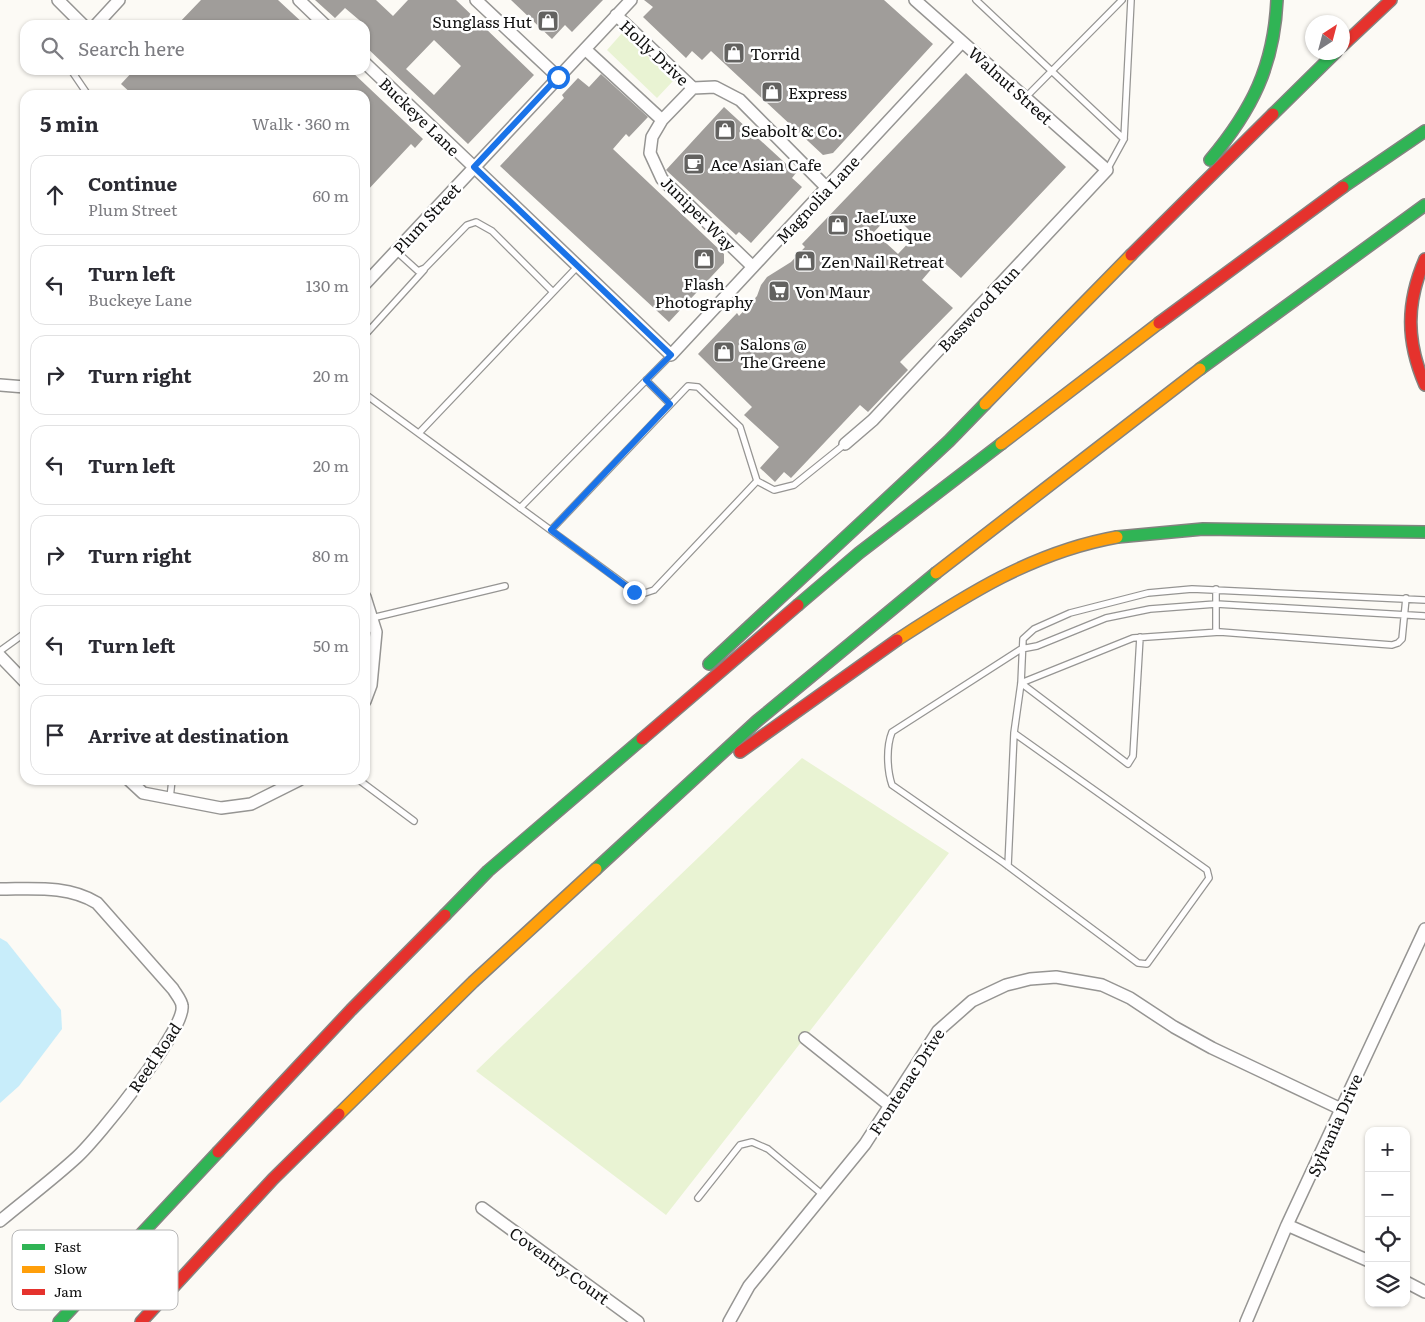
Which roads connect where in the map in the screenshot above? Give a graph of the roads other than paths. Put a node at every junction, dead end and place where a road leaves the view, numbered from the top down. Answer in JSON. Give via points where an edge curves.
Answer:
{"nodes":[{"id":1,"x":58,"y":0,"type":"edge"},
{"id":2,"x":119,"y":0,"type":"edge"},
{"id":3,"x":299,"y":0,"type":"edge"},
{"id":4,"x":476,"y":0,"type":"edge"},
{"id":5,"x":631,"y":0,"type":"edge"},
{"id":6,"x":915,"y":0,"type":"edge"},
{"id":7,"x":976,"y":0,"type":"edge"},
{"id":8,"x":1122,"y":0,"type":"edge"},
{"id":9,"x":1131,"y":0,"type":"edge"},
{"id":10,"x":1277,"y":0,"type":"edge"},
{"id":11,"x":1391,"y":0,"type":"edge"},
{"id":12,"x":616,"y":15,"type":"junction"},
{"id":13,"x":78,"y":20,"type":"edge"},
{"id":14,"x":101,"y":20,"type":"edge"},
{"id":15,"x":320,"y":20,"type":"edge"},
{"id":16,"x":1350,"y":38,"type":"edge"},
{"id":17,"x":962,"y":42,"type":"junction"},
{"id":18,"x":585,"y":49,"type":"junction"},
{"id":19,"x":1328,"y":60,"type":"edge"},
{"id":20,"x":370,"y":68,"type":"edge"},
{"id":21,"x":1052,"y":71,"type":"junction"},
{"id":22,"x":74,"y":75,"type":"edge"},
{"id":23,"x":558,"y":77,"type":"junction"},
{"id":24,"x":693,"y":88,"type":"junction"},
{"id":25,"x":85,"y":90,"type":"edge"},
{"id":26,"x":1025,"y":98,"type":"junction"},
{"id":27,"x":677,"y":105,"type":"joint"},
{"id":28,"x":662,"y":120,"type":"junction"},
{"id":29,"x":1425,"y":131,"type":"edge"},
{"id":30,"x":1124,"y":139,"type":"junction"},
{"id":31,"x":474,"y":167,"type":"junction"},
{"id":32,"x":1107,"y":170,"type":"junction"},
{"id":33,"x":827,"y":188,"type":"junction"},
{"id":34,"x":1425,"y":205,"type":"edge"},
{"id":35,"x":396,"y":251,"type":"junction"},
{"id":36,"x":1425,"y":259,"type":"edge"},
{"id":37,"x":578,"y":266,"type":"junction"},
{"id":38,"x":753,"y":267,"type":"junction"},
{"id":39,"x":425,"y":268,"type":"junction"},
{"id":40,"x":370,"y":279,"type":"edge"},
{"id":41,"x":1101,"y":284,"type":"junction"},
{"id":42,"x":553,"y":292,"type":"junction"},
{"id":43,"x":370,"y":329,"type":"edge"},
{"id":44,"x":671,"y":355,"type":"junction"},
{"id":45,"x":646,"y":380,"type":"junction"},
{"id":46,"x":0,"y":385,"type":"edge"},
{"id":47,"x":1425,"y":385,"type":"edge"},
{"id":48,"x":20,"y":387,"type":"edge"},
{"id":49,"x":370,"y":398,"type":"edge"},
{"id":50,"x":670,"y":404,"type":"junction"},
{"id":51,"x":419,"y":433,"type":"junction"},
{"id":52,"x":845,"y":444,"type":"joint"},
{"id":53,"x":756,"y":481,"type":"junction"},
{"id":54,"x":520,"y":508,"type":"junction"},
{"id":55,"x":551,"y":530,"type":"junction"},
{"id":56,"x":1425,"y":532,"type":"edge"},
{"id":57,"x":505,"y":586,"type":"dead end"},
{"id":58,"x":1216,"y":589,"type":"junction"},
{"id":59,"x":1406,"y":598,"type":"junction"},
{"id":60,"x":1425,"y":600,"type":"edge"},
{"id":61,"x":1216,"y":604,"type":"junction"},
{"id":62,"x":370,"y":612,"type":"edge"},
{"id":63,"x":1406,"y":615,"type":"junction"},
{"id":64,"x":1425,"y":616,"type":"edge"},
{"id":65,"x":372,"y":618,"type":"junction"},
{"id":66,"x":1216,"y":632,"type":"junction"},
{"id":67,"x":20,"y":637,"type":"edge"},
{"id":68,"x":1140,"y":637,"type":"junction"},
{"id":69,"x":1021,"y":649,"type":"junction"},
{"id":70,"x":0,"y":652,"type":"edge"},
{"id":71,"x":370,"y":652,"type":"edge"},
{"id":72,"x":0,"y":656,"type":"edge"},
{"id":73,"x":20,"y":677,"type":"edge"},
{"id":74,"x":1020,"y":683,"type":"junction"},
{"id":75,"x":370,"y":688,"type":"edge"},
{"id":76,"x":1014,"y":733,"type":"junction"},
{"id":77,"x":133,"y":785,"type":"edge"},
{"id":78,"x":171,"y":785,"type":"edge"},
{"id":79,"x":289,"y":785,"type":"edge"},
{"id":80,"x":366,"y":785,"type":"edge"},
{"id":81,"x":170,"y":798,"type":"junction"},
{"id":82,"x":414,"y":822,"type":"dead end"},
{"id":83,"x":633,"y":834,"type":"junction"},
{"id":84,"x":1008,"y":866,"type":"junction"},
{"id":85,"x":488,"y":871,"type":"junction"},
{"id":86,"x":0,"y":889,"type":"edge"},
{"id":87,"x":1425,"y":929,"type":"edge"},
{"id":88,"x":805,"y":1038,"type":"dead end"},
{"id":89,"x":889,"y":1105,"type":"junction"},
{"id":90,"x":1341,"y":1108,"type":"junction"},
{"id":91,"x":823,"y":1196,"type":"junction"},
{"id":92,"x":698,"y":1198,"type":"dead end"},
{"id":93,"x":482,"y":1208,"type":"dead end"},
{"id":94,"x":0,"y":1221,"type":"edge"},
{"id":95,"x":1287,"y":1225,"type":"junction"},
{"id":96,"x":145,"y":1230,"type":"edge"},
{"id":97,"x":1365,"y":1259,"type":"edge"},
{"id":98,"x":178,"y":1282,"type":"edge"},
{"id":99,"x":1410,"y":1284,"type":"edge"},
{"id":100,"x":1425,"y":1292,"type":"edge"},
{"id":101,"x":70,"y":1310,"type":"edge"},
{"id":102,"x":152,"y":1310,"type":"edge"},
{"id":103,"x":59,"y":1322,"type":"edge"},
{"id":104,"x":141,"y":1322,"type":"edge"},
{"id":105,"x":638,"y":1322,"type":"edge"},
{"id":106,"x":730,"y":1322,"type":"edge"},
{"id":107,"x":1246,"y":1322,"type":"edge"}],
"edges":[{"from":1,"to":13,"type":"street"},
{"from":2,"to":14,"type":"street"},
{"from":3,"to":15,"type":"street"},
{"from":4,"to":23,"type":"street"},
{"from":5,"to":12,"type":"street","name":"Plum Street"},
{"from":6,"to":17,"type":"street","name":"Walnut Street"},
{"from":7,"to":21,"type":"lane"},
{"from":8,"to":21,"type":"lane"},
{"from":9,"to":30,"type":"lane"},
{"from":10,"to":41,"type":"highway","via":[[1276,30],[1267,67],[1245,116]]},
{"from":11,"to":16,"type":"highway"},
{"from":12,"to":18,"type":"street","name":"Plum Street"},
{"from":12,"to":24,"type":"street","name":"Holly Drive"},
{"from":17,"to":26,"type":"street","name":"Walnut Street"},
{"from":17,"to":33,"type":"street","name":"Magnolia Lane"},
{"from":18,"to":23,"type":"street","name":"Plum Street"},
{"from":18,"to":28,"type":"street"},
{"from":19,"to":41,"type":"highway"},
{"from":20,"to":31,"type":"street","name":"Buckeye Lane"},
{"from":21,"to":26,"type":"lane"},
{"from":21,"to":30,"type":"lane"},
{"from":22,"to":25,"type":"lane"},
{"from":23,"to":31,"type":"street","name":"Plum Street"},
{"from":24,"to":27,"type":"street","name":"Holly Drive"},
{"from":24,"to":33,"type":"street","name":"Holly Drive","via":[[716,87],[740,100]]},
{"from":26,"to":32,"type":"street","name":"Walnut Street"},
{"from":27,"to":28,"type":"street","name":"Juniper Way"},
{"from":28,"to":38,"type":"street","name":"Juniper Way","via":[[652,138],[650,153],[662,179]]},
{"from":29,"to":85,"type":"highway","via":[[1162,320],[859,553]]},
{"from":30,"to":32,"type":"lane"},
{"from":31,"to":35,"type":"street","name":"Plum Street"},
{"from":31,"to":37,"type":"street","name":"Buckeye Lane"},
{"from":32,"to":52,"type":"street","name":"Basswood Run","via":[[873,420]]},
{"from":33,"to":38,"type":"street","name":"Magnolia Lane"},
{"from":34,"to":83,"type":"highway","via":[[1186,379],[969,546],[757,721]]},
{"from":35,"to":39,"type":"lane","via":[[418,271]]},
{"from":35,"to":40,"type":"street","name":"Plum Street"},
{"from":36,"to":47,"type":"highway","via":[[1414,283],[1409,328],[1417,368]]},
{"from":37,"to":42,"type":"lane"},
{"from":37,"to":44,"type":"street","name":"Buckeye Lane"},
{"from":38,"to":44,"type":"street","name":"Magnolia Lane"},
{"from":39,"to":42,"type":"lane","via":[[467,225],[476,222],[492,231]]},
{"from":39,"to":43,"type":"lane"},
{"from":41,"to":85,"type":"highway","via":[[950,441]]},
{"from":42,"to":51,"type":"lane"},
{"from":44,"to":45,"type":"lane"},
{"from":45,"to":50,"type":"lane"},
{"from":45,"to":54,"type":"lane"},
{"from":46,"to":48,"type":"street"},
{"from":49,"to":51,"type":"lane"},
{"from":50,"to":53,"type":"lane","via":[[688,386],[698,387],[740,427]]},
{"from":50,"to":55,"type":"lane"},
{"from":51,"to":54,"type":"lane"},
{"from":52,"to":53,"type":"lane","via":[[794,485],[774,490]]},
{"from":53,"to":55,"type":"lane","via":[[654,590],[645,593],[634,592]]},
{"from":54,"to":55,"type":"lane"},
{"from":56,"to":83,"type":"highway","via":[[1184,530],[1103,540],[1051,553],[970,592],[863,662]]},
{"from":57,"to":65,"type":"lane"},
{"from":58,"to":59,"type":"lane"},
{"from":58,"to":61,"type":"lane"},
{"from":58,"to":69,"type":"lane","via":[[1148,593],[1096,605],[1034,629],[1023,639]]},
{"from":59,"to":60,"type":"lane"},
{"from":59,"to":63,"type":"lane"},
{"from":61,"to":63,"type":"lane"},
{"from":61,"to":66,"type":"lane"},
{"from":61,"to":69,"type":"lane","via":[[1150,609],[1106,618],[1037,646]]},
{"from":62,"to":65,"type":"street"},
{"from":63,"to":64,"type":"lane"},
{"from":63,"to":66,"type":"lane","via":[[1402,639],[1392,645]]},
{"from":65,"to":71,"type":"street","via":[[376,632]]},
{"from":66,"to":68,"type":"lane"},
{"from":67,"to":70,"type":"lane"},
{"from":68,"to":74,"type":"lane"},
{"from":68,"to":74,"type":"lane","via":[[1133,756],[1128,764]]},
{"from":69,"to":74,"type":"lane"},
{"from":69,"to":84,"type":"lane","via":[[892,732],[889,740],[892,785]]},
{"from":71,"to":75,"type":"street"},
{"from":72,"to":73,"type":"street"},
{"from":74,"to":76,"type":"lane"},
{"from":76,"to":84,"type":"lane"},
{"from":76,"to":84,"type":"lane","via":[[1208,870],[1209,878],[1147,964],[1138,964]]},
{"from":77,"to":81,"type":"street","via":[[142,793]]},
{"from":78,"to":81,"type":"lane"},
{"from":79,"to":81,"type":"street","via":[[251,804],[220,808]]},
{"from":80,"to":82,"type":"lane"},
{"from":83,"to":98,"type":"highway","via":[[473,982],[273,1179]]},
{"from":85,"to":96,"type":"highway"},
{"from":86,"to":94,"type":"street","name":"Reed Road","via":[[67,890],[84,895],[96,903],[173,989],[182,1006],[180,1022],[170,1040],[102,1131],[77,1157]]},
{"from":87,"to":90,"type":"street","name":"Sylvania Drive"},
{"from":88,"to":89,"type":"street"},
{"from":89,"to":90,"type":"street","name":"Frontenac Drive","via":[[938,1031],[961,1008],[1006,985],[1056,977],[1087,981],[1117,991],[1212,1048]]},
{"from":89,"to":91,"type":"street","name":"Frontenac Drive","via":[[865,1144]]},
{"from":90,"to":95,"type":"street","name":"Sylvania Drive"},
{"from":91,"to":92,"type":"lane","via":[[768,1149],[752,1142],[740,1145]]},
{"from":91,"to":106,"type":"street","name":"Frontenac Drive","via":[[749,1286]]},
{"from":93,"to":105,"type":"street","name":"Coventry Court"},
{"from":95,"to":97,"type":"street"},
{"from":95,"to":107,"type":"street","name":"Sylvania Drive"},
{"from":99,"to":100,"type":"street"},
{"from":101,"to":103,"type":"highway"},
{"from":102,"to":104,"type":"highway"}]}
